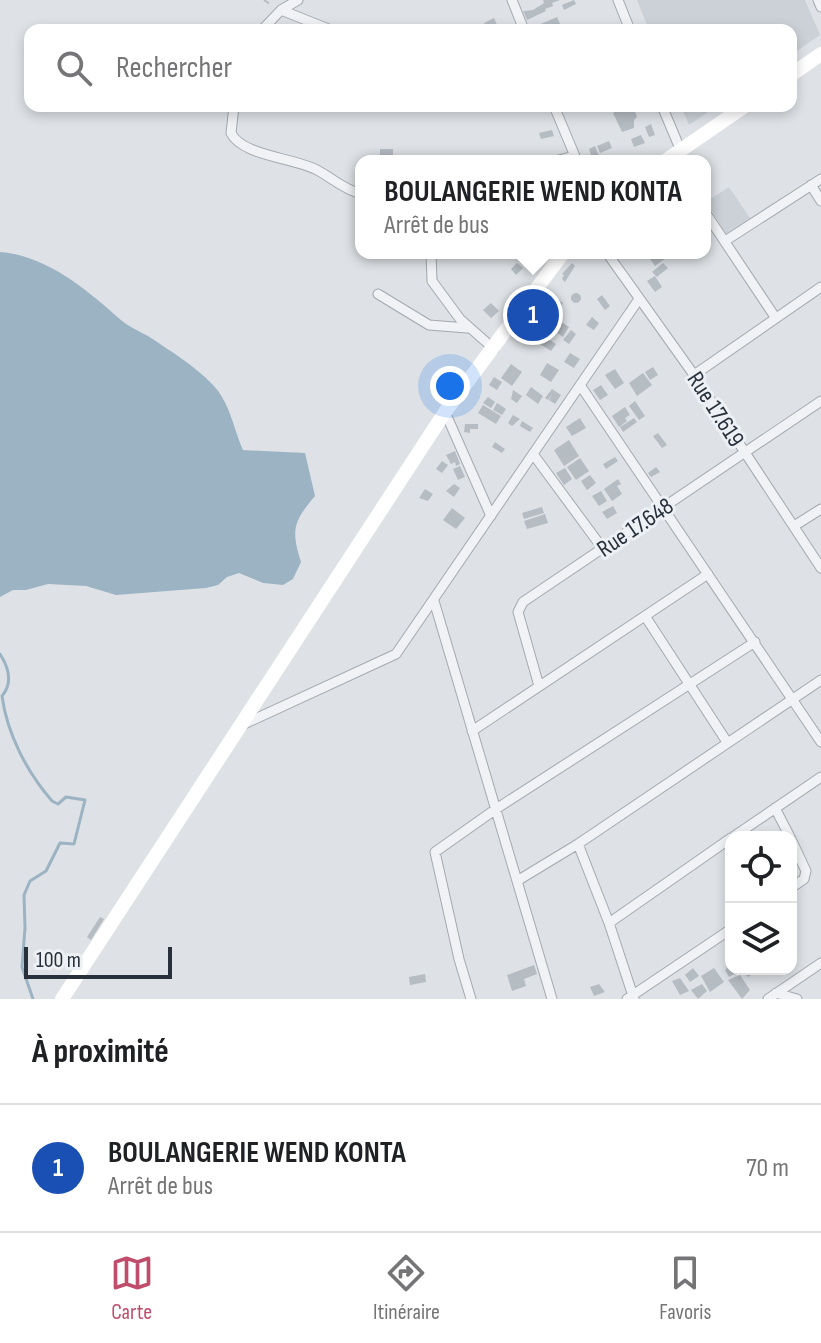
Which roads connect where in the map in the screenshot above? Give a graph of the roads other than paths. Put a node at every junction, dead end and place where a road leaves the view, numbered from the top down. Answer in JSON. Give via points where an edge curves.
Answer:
{"nodes":[{"id":1,"x":298,"y":0,"type":"edge"},
{"id":2,"x":512,"y":0,"type":"edge"},
{"id":3,"x":618,"y":0,"type":"edge"},
{"id":4,"x":818,"y":0,"type":"edge"},
{"id":5,"x":821,"y":7,"type":"edge"},
{"id":6,"x":281,"y":10,"type":"junction"},
{"id":7,"x":268,"y":24,"type":"edge"},
{"id":8,"x":316,"y":24,"type":"edge"},
{"id":9,"x":522,"y":24,"type":"edge"},
{"id":10,"x":628,"y":24,"type":"edge"},
{"id":11,"x":821,"y":54,"type":"edge"},
{"id":12,"x":797,"y":71,"type":"edge"},
{"id":13,"x":233,"y":112,"type":"edge"},
{"id":14,"x":556,"y":112,"type":"edge"},
{"id":15,"x":663,"y":112,"type":"edge"},
{"id":16,"x":736,"y":112,"type":"edge"},
{"id":17,"x":574,"y":155,"type":"edge"},
{"id":18,"x":670,"y":155,"type":"edge"},
{"id":19,"x":675,"y":155,"type":"edge"},
{"id":20,"x":821,"y":179,"type":"edge"},
{"id":21,"x":811,"y":185,"type":"junction"},
{"id":22,"x":355,"y":192,"type":"edge"},
{"id":23,"x":821,"y":201,"type":"edge"},
{"id":24,"x":711,"y":221,"type":"edge"},
{"id":25,"x":725,"y":241,"type":"junction"},
{"id":26,"x":431,"y":259,"type":"edge"},
{"id":27,"x":559,"y":259,"type":"edge"},
{"id":28,"x":611,"y":259,"type":"edge"},
{"id":29,"x":821,"y":287,"type":"edge"},
{"id":30,"x":378,"y":294,"type":"dead end"},
{"id":31,"x":639,"y":299,"type":"junction"},
{"id":32,"x":775,"y":317,"type":"junction"},
{"id":33,"x":467,"y":328,"type":"junction"},
{"id":34,"x":494,"y":349,"type":"junction"},
{"id":35,"x":694,"y":375,"type":"junction"},
{"id":36,"x":580,"y":385,"type":"junction"},
{"id":37,"x":821,"y":401,"type":"edge"},
{"id":38,"x":445,"y":412,"type":"junction"},
{"id":39,"x":744,"y":453,"type":"junction"},
{"id":40,"x":533,"y":454,"type":"junction"},
{"id":41,"x":663,"y":507,"type":"junction"},
{"id":42,"x":821,"y":509,"type":"edge"},
{"id":43,"x":491,"y":516,"type":"junction"},
{"id":44,"x":794,"y":526,"type":"junction"},
{"id":45,"x":603,"y":549,"type":"junction"},
{"id":46,"x":821,"y":568,"type":"edge"},
{"id":47,"x":708,"y":574,"type":"junction"},
{"id":48,"x":434,"y":601,"type":"junction"},
{"id":49,"x":645,"y":616,"type":"junction"},
{"id":50,"x":755,"y":642,"type":"junction"},
{"id":51,"x":821,"y":680,"type":"edge"},
{"id":52,"x":690,"y":683,"type":"junction"},
{"id":53,"x":539,"y":686,"type":"junction"},
{"id":54,"x":793,"y":700,"type":"junction"},
{"id":55,"x":242,"y":725,"type":"junction"},
{"id":56,"x":472,"y":731,"type":"junction"},
{"id":57,"x":727,"y":742,"type":"junction"},
{"id":58,"x":821,"y":742,"type":"edge"},
{"id":59,"x":821,"y":777,"type":"edge"},
{"id":60,"x":775,"y":808,"type":"junction"},
{"id":61,"x":496,"y":809,"type":"junction"},
{"id":62,"x":742,"y":831,"type":"edge"},
{"id":63,"x":786,"y":831,"type":"edge"},
{"id":64,"x":725,"y":843,"type":"edge"},
{"id":65,"x":578,"y":844,"type":"junction"},
{"id":66,"x":797,"y":852,"type":"edge"},
{"id":67,"x":517,"y":881,"type":"junction"},
{"id":68,"x":797,"y":884,"type":"edge"},
{"id":69,"x":609,"y":923,"type":"junction"},
{"id":70,"x":725,"y":933,"type":"edge"},
{"id":71,"x":821,"y":963,"type":"edge"},
{"id":72,"x":772,"y":996,"type":"edge"},
{"id":73,"x":631,"y":998,"type":"edge"},
{"id":74,"x":62,"y":999,"type":"edge"},
{"id":75,"x":471,"y":999,"type":"edge"},
{"id":76,"x":552,"y":999,"type":"edge"},
{"id":77,"x":797,"y":999,"type":"edge"}],
"edges":[{"from":1,"to":6,"type":"street"},
{"from":2,"to":9,"type":"street"},
{"from":3,"to":10,"type":"street"},
{"from":4,"to":5,"type":"street"},
{"from":6,"to":7,"type":"street"},
{"from":6,"to":8,"type":"street"},
{"from":11,"to":12,"type":"street"},
{"from":13,"to":22,"type":"street","via":[[231,133],[238,142],[295,160]]},
{"from":14,"to":17,"type":"street"},
{"from":15,"to":18,"type":"street"},
{"from":16,"to":19,"type":"street"},
{"from":20,"to":21,"type":"street"},
{"from":21,"to":23,"type":"street"},
{"from":21,"to":25,"type":"street"},
{"from":24,"to":25,"type":"street"},
{"from":25,"to":32,"type":"street"},
{"from":26,"to":33,"type":"street","via":[[432,281]]},
{"from":27,"to":34,"type":"street"},
{"from":28,"to":31,"type":"street","name":"Rue 17.619"},
{"from":29,"to":32,"type":"street"},
{"from":30,"to":33,"type":"street","via":[[429,325]]},
{"from":31,"to":35,"type":"street","name":"Rue 17.619"},
{"from":31,"to":36,"type":"street"},
{"from":32,"to":35,"type":"street"},
{"from":33,"to":34,"type":"street"},
{"from":34,"to":38,"type":"street"},
{"from":35,"to":39,"type":"street","name":"Rue 17.619"},
{"from":36,"to":40,"type":"street"},
{"from":36,"to":41,"type":"street"},
{"from":37,"to":39,"type":"street","name":"Rue 17.648"},
{"from":38,"to":43,"type":"street"},
{"from":38,"to":55,"type":"street"},
{"from":39,"to":41,"type":"street","name":"Rue 17.648"},
{"from":39,"to":44,"type":"street","name":"Rue 17.619"},
{"from":40,"to":43,"type":"street"},
{"from":40,"to":45,"type":"street"},
{"from":41,"to":45,"type":"street","name":"Rue 17.648"},
{"from":41,"to":47,"type":"street"},
{"from":42,"to":44,"type":"street"},
{"from":43,"to":48,"type":"street"},
{"from":44,"to":46,"type":"street","name":"Rue 17.619"},
{"from":45,"to":53,"type":"street","name":"Rue 17.648","via":[[518,608]]},
{"from":47,"to":49,"type":"street"},
{"from":47,"to":50,"type":"street"},
{"from":48,"to":55,"type":"street","via":[[395,656]]},
{"from":48,"to":56,"type":"street"},
{"from":49,"to":52,"type":"street"},
{"from":49,"to":53,"type":"street"},
{"from":50,"to":52,"type":"street"},
{"from":50,"to":54,"type":"street"},
{"from":51,"to":54,"type":"street"},
{"from":52,"to":57,"type":"street"},
{"from":52,"to":61,"type":"street"},
{"from":53,"to":56,"type":"street"},
{"from":54,"to":57,"type":"street"},
{"from":54,"to":58,"type":"street"},
{"from":55,"to":74,"type":"street"},
{"from":56,"to":61,"type":"street"},
{"from":57,"to":65,"type":"street"},
{"from":59,"to":60,"type":"street"},
{"from":60,"to":62,"type":"street"},
{"from":60,"to":63,"type":"street"},
{"from":61,"to":67,"type":"street"},
{"from":61,"to":75,"type":"street","via":[[434,854]]},
{"from":64,"to":69,"type":"street"},
{"from":65,"to":67,"type":"street"},
{"from":65,"to":69,"type":"street"},
{"from":66,"to":68,"type":"street","via":[[806,871]]},
{"from":67,"to":76,"type":"street"},
{"from":69,"to":73,"type":"street"},
{"from":70,"to":73,"type":"street"},
{"from":71,"to":72,"type":"street"},
{"from":72,"to":77,"type":"street"}]}
